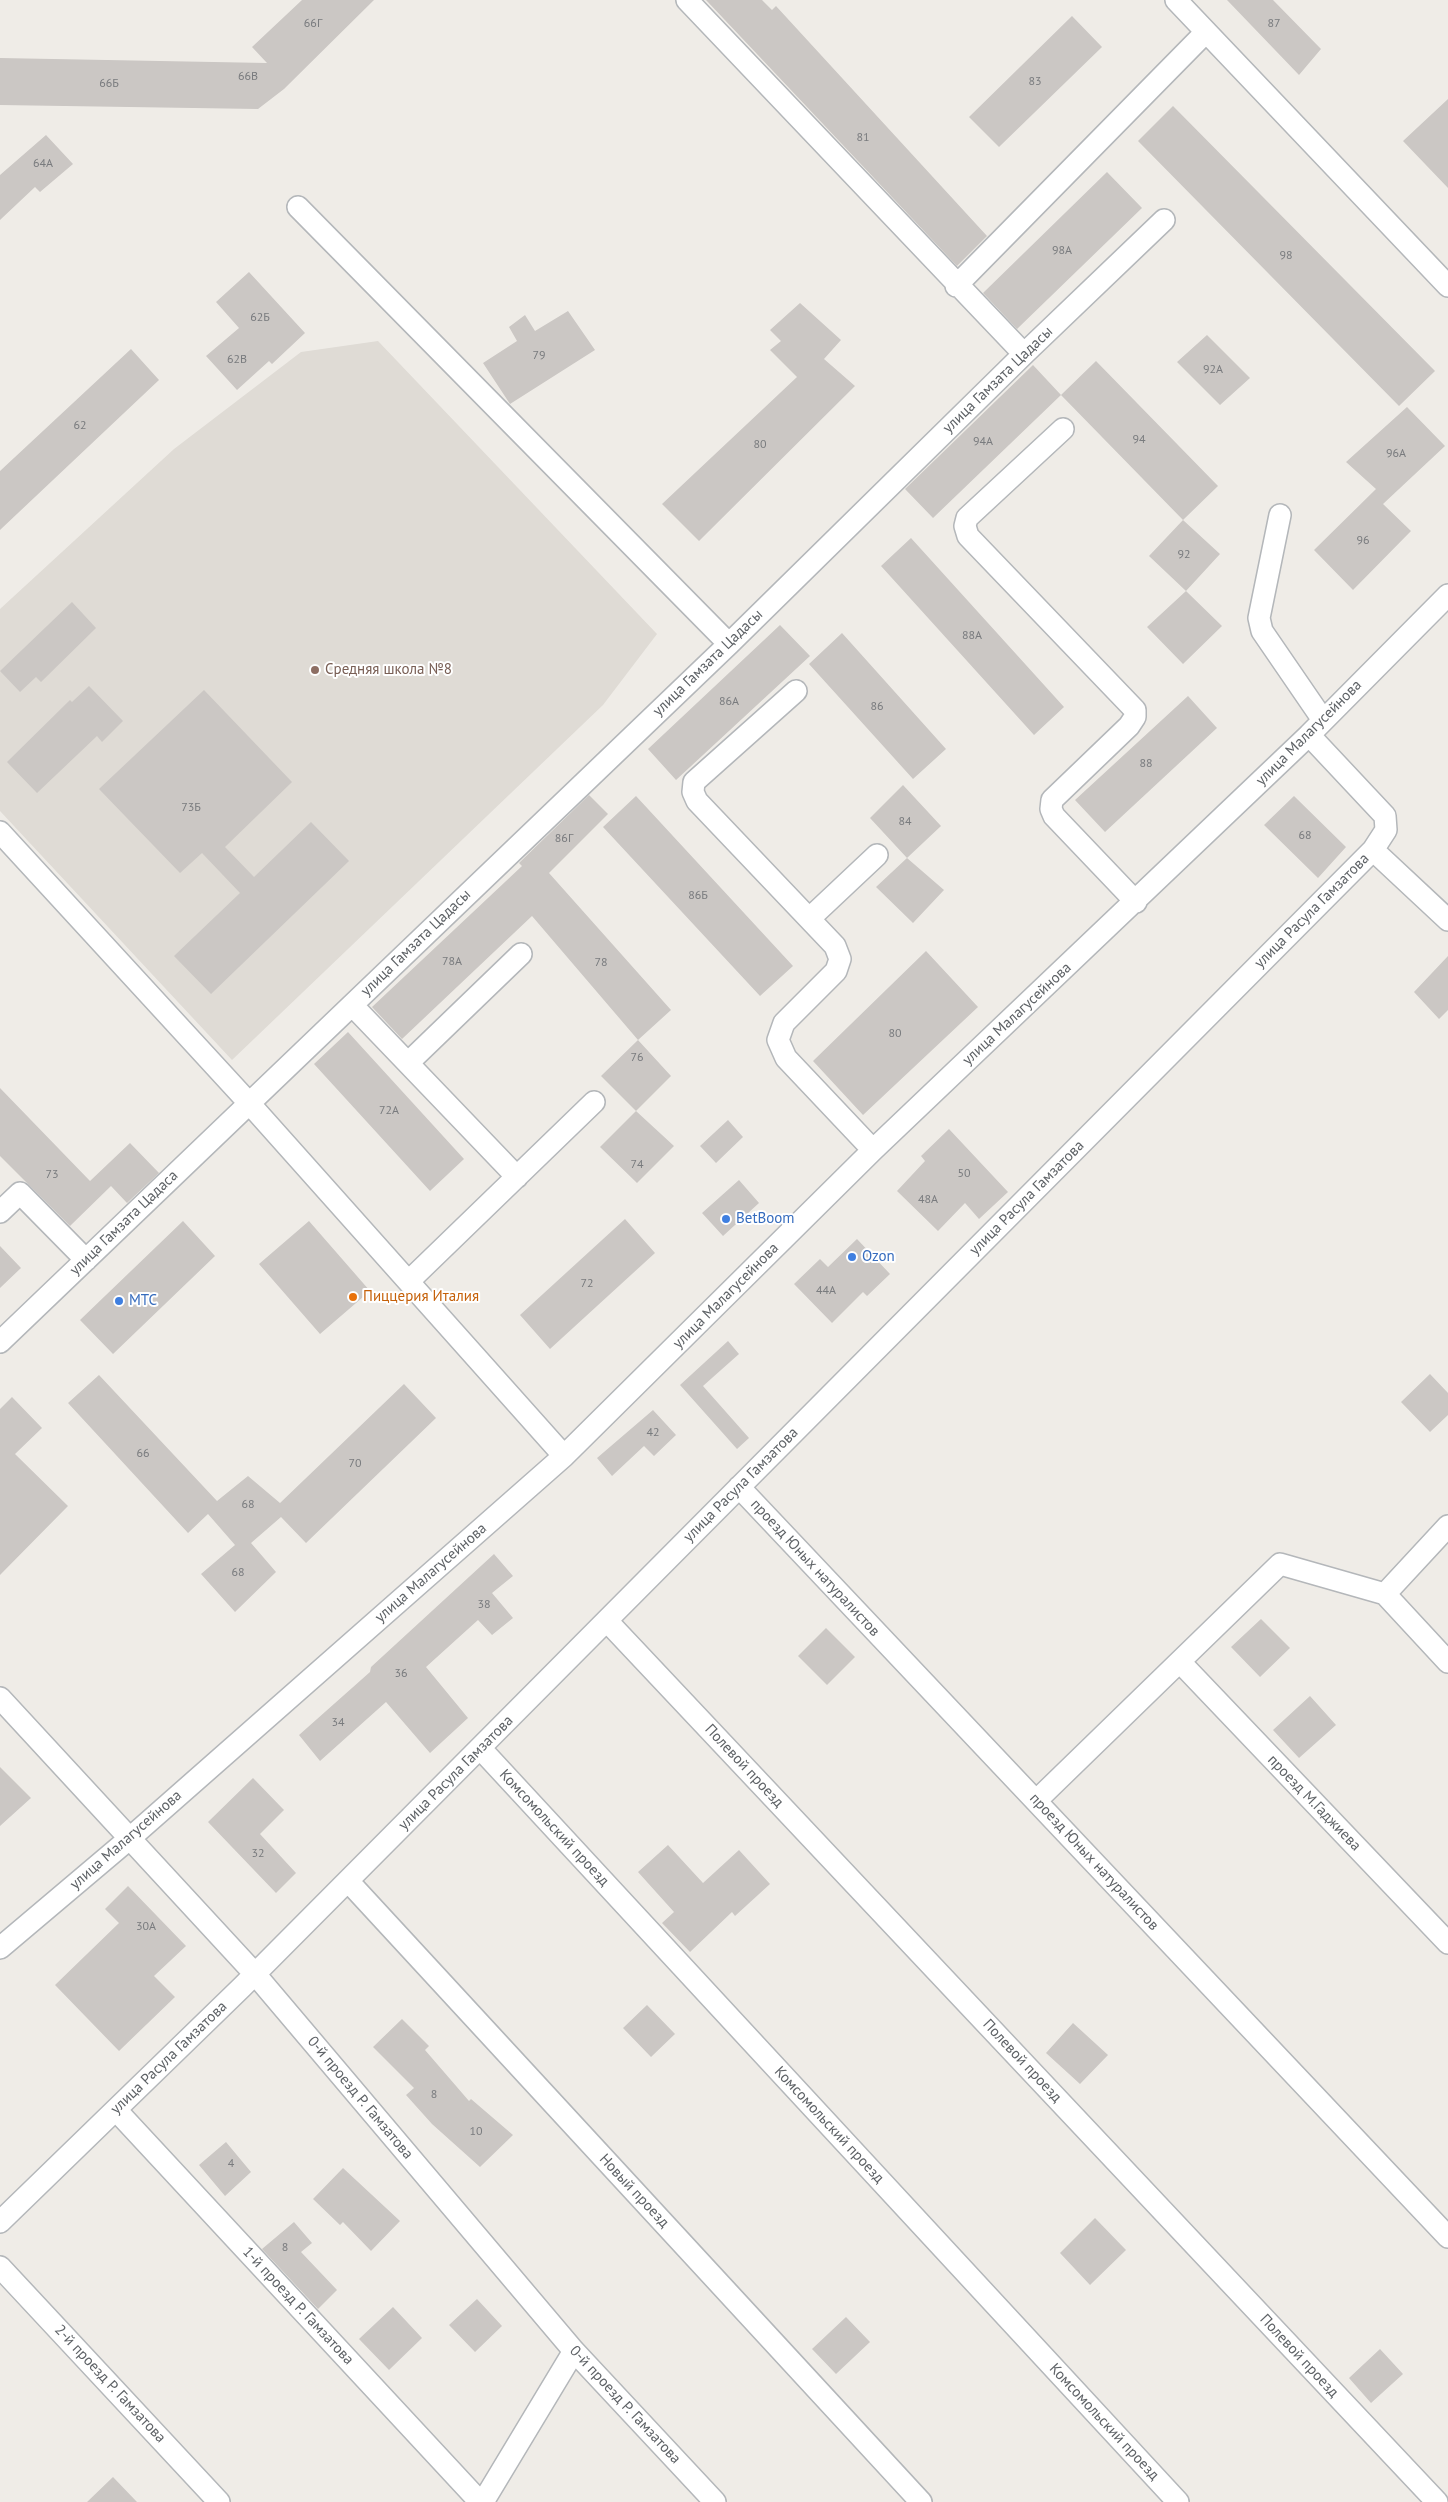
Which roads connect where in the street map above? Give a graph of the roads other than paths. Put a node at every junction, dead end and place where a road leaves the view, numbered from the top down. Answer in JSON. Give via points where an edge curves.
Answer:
{"nodes":[{"id":1,"x":687,"y":0,"type":"edge"},
{"id":2,"x":1176,"y":0,"type":"edge"},
{"id":3,"x":1205,"y":33,"type":"junction"},
{"id":4,"x":298,"y":207,"type":"dead end"},
{"id":5,"x":1164,"y":220,"type":"dead end"},
{"id":6,"x":956,"y":286,"type":"junction"},
{"id":7,"x":1448,"y":286,"type":"edge"},
{"id":8,"x":1024,"y":354,"type":"junction"},
{"id":9,"x":1063,"y":429,"type":"dead end"},
{"id":10,"x":1280,"y":515,"type":"dead end"},
{"id":11,"x":1448,"y":595,"type":"edge"},
{"id":12,"x":729,"y":644,"type":"junction"},
{"id":13,"x":796,"y":691,"type":"dead end"},
{"id":14,"x":1323,"y":720,"type":"junction"},
{"id":15,"x":1309,"y":736,"type":"junction"},
{"id":16,"x":0,"y":832,"type":"edge"},
{"id":17,"x":1373,"y":850,"type":"junction"},
{"id":18,"x":876,"y":855,"type":"dead end"},
{"id":19,"x":1136,"y":902,"type":"junction"},
{"id":20,"x":810,"y":918,"type":"junction"},
{"id":21,"x":1448,"y":920,"type":"edge"},
{"id":22,"x":521,"y":954,"type":"dead end"},
{"id":23,"x":352,"y":1004,"type":"junction"},
{"id":24,"x":409,"y":1062,"type":"junction"},
{"id":25,"x":594,"y":1102,"type":"dead end"},
{"id":26,"x":249,"y":1103,"type":"junction"},
{"id":27,"x":874,"y":1150,"type":"junction"},
{"id":28,"x":517,"y":1177,"type":"junction"},
{"id":29,"x":0,"y":1212,"type":"edge"},
{"id":30,"x":86,"y":1260,"type":"junction"},
{"id":31,"x":409,"y":1281,"type":"junction"},
{"id":32,"x":0,"y":1342,"type":"edge"},
{"id":33,"x":564,"y":1456,"type":"junction"},
{"id":34,"x":739,"y":1488,"type":"junction"},
{"id":35,"x":1448,"y":1526,"type":"edge"},
{"id":36,"x":1384,"y":1594,"type":"junction"},
{"id":37,"x":607,"y":1621,"type":"junction"},
{"id":38,"x":1180,"y":1662,"type":"junction"},
{"id":39,"x":1448,"y":1662,"type":"edge"},
{"id":40,"x":0,"y":1698,"type":"edge"},
{"id":41,"x":480,"y":1748,"type":"junction"},
{"id":42,"x":1036,"y":1801,"type":"junction"},
{"id":43,"x":129,"y":1839,"type":"junction"},
{"id":44,"x":348,"y":1881,"type":"junction"},
{"id":45,"x":1448,"y":1943,"type":"edge"},
{"id":46,"x":0,"y":1948,"type":"edge"},
{"id":47,"x":255,"y":1974,"type":"junction"},
{"id":48,"x":116,"y":2110,"type":"junction"},
{"id":49,"x":0,"y":2222,"type":"edge"},
{"id":50,"x":1448,"y":2237,"type":"edge"},
{"id":51,"x":0,"y":2267,"type":"edge"},
{"id":52,"x":574,"y":2351,"type":"junction"},
{"id":53,"x":219,"y":2502,"type":"edge"},
{"id":54,"x":482,"y":2502,"type":"edge"},
{"id":55,"x":716,"y":2502,"type":"edge"},
{"id":56,"x":921,"y":2502,"type":"edge"},
{"id":57,"x":1178,"y":2502,"type":"edge"},
{"id":58,"x":1437,"y":2502,"type":"edge"}],
"edges":[{"from":1,"to":6,"type":"street"},
{"from":2,"to":3,"type":"street"},
{"from":3,"to":6,"type":"street"},
{"from":3,"to":7,"type":"street"},
{"from":4,"to":12,"type":"street"},
{"from":5,"to":8,"type":"street","name":"улица Гамзата Цадасы"},
{"from":6,"to":8,"type":"street"},
{"from":8,"to":12,"type":"street","name":"улица Гамзата Цадасы"},
{"from":9,"to":19,"type":"street","via":[[966,518],[965,526],[968,536],[1135,710],[1129,726],[1052,800],[1051,809],[1054,816]]},
{"from":10,"to":14,"type":"street","via":[[1259,618],[1262,631]]},
{"from":11,"to":14,"type":"street","name":"улица Малагусейнова"},
{"from":12,"to":23,"type":"street","name":"улица Гамзата Цадасы"},
{"from":13,"to":20,"type":"street","via":[[694,782],[693,792],[697,801]]},
{"from":14,"to":15,"type":"street","name":"улица Малагусейнова"},
{"from":15,"to":17,"type":"street","name":"улица Расула Гамзатова","via":[[1385,816],[1386,830]]},
{"from":15,"to":19,"type":"street","name":"улица Малагусейнова"},
{"from":16,"to":26,"type":"street"},
{"from":17,"to":21,"type":"street"},
{"from":17,"to":34,"type":"street","name":"улица Расула Гамзатова"},
{"from":18,"to":20,"type":"street"},
{"from":19,"to":27,"type":"street","name":"улица Малагусейнова"},
{"from":20,"to":27,"type":"street","via":[[835,946],[840,959],[836,971],[784,1023],[778,1040],[786,1058]]},
{"from":22,"to":24,"type":"street"},
{"from":23,"to":24,"type":"street"},
{"from":23,"to":26,"type":"street","name":"улица Гамзата Цадасы"},
{"from":24,"to":28,"type":"street"},
{"from":25,"to":28,"type":"street"},
{"from":26,"to":30,"type":"street","name":"улица Гамзата Цадаса"},
{"from":26,"to":31,"type":"street"},
{"from":27,"to":33,"type":"street","name":"улица Малагусейнова"},
{"from":28,"to":31,"type":"street"},
{"from":29,"to":30,"type":"street","via":[[20,1192]]},
{"from":30,"to":32,"type":"street","name":"улица Гамзата Цадаса"},
{"from":31,"to":33,"type":"street"},
{"from":33,"to":43,"type":"street","name":"улица Малагусейнова"},
{"from":34,"to":37,"type":"street","name":"улица Расула Гамзатова"},
{"from":34,"to":42,"type":"street","name":"проезд Юных натуралистов"},
{"from":35,"to":36,"type":"street"},
{"from":36,"to":38,"type":"street","via":[[1280,1564]]},
{"from":36,"to":39,"type":"street"},
{"from":37,"to":41,"type":"street","name":"улица Расула Гамзатова"},
{"from":37,"to":58,"type":"street","name":"Полевой проезд"},
{"from":38,"to":42,"type":"street"},
{"from":38,"to":45,"type":"street","name":"проезд М.Гаджиева"},
{"from":40,"to":43,"type":"street","name":"0-й проезд Р. Гамзатова"},
{"from":41,"to":44,"type":"street","name":"улица Расула Гамзатова"},
{"from":41,"to":57,"type":"street","name":"Комсомольский проезд"},
{"from":42,"to":50,"type":"street","name":"проезд Юных натуралистов"},
{"from":43,"to":46,"type":"street","name":"улица Малагусейнова"},
{"from":43,"to":47,"type":"street","name":"0-й проезд Р. Гамзатова"},
{"from":44,"to":47,"type":"street","name":"улица Расула Гамзатова"},
{"from":44,"to":56,"type":"street","name":"Новый проезд"},
{"from":47,"to":48,"type":"street","name":"улица Расула Гамзатова"},
{"from":47,"to":52,"type":"street","name":"0-й проезд Р. Гамзатова"},
{"from":48,"to":49,"type":"street","name":"улица Расула Гамзатова"},
{"from":48,"to":54,"type":"street","name":"1-й проезд Р. Гамзатова"},
{"from":51,"to":53,"type":"street","name":"2-й проезд Р. Гамзатова"},
{"from":52,"to":54,"type":"street"},
{"from":52,"to":55,"type":"street","name":"0-й проезд Р. Гамзатова"}]}
